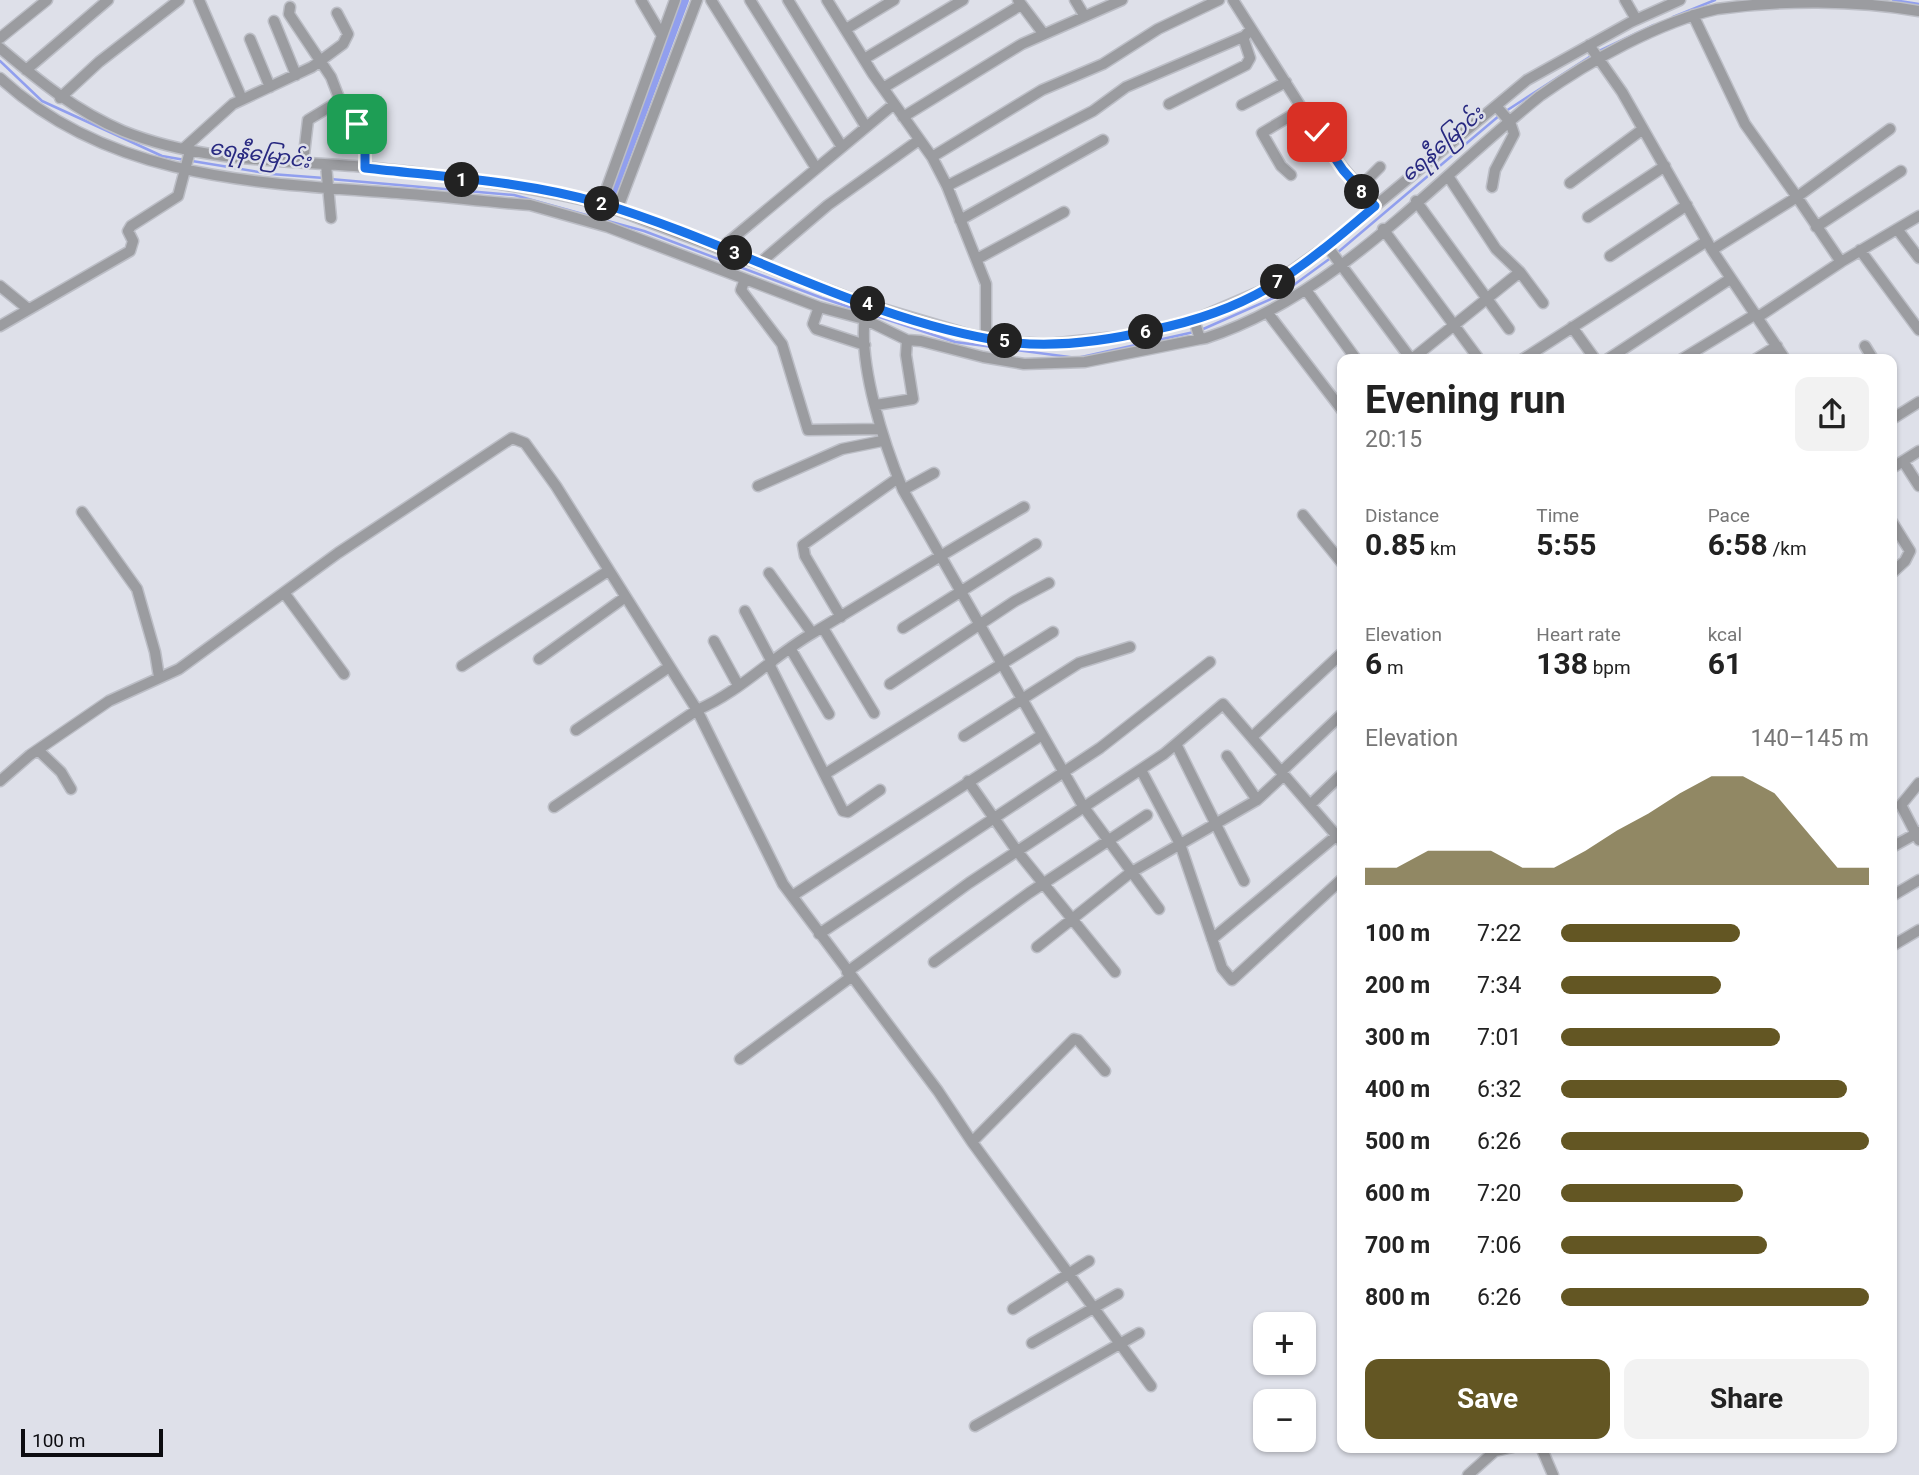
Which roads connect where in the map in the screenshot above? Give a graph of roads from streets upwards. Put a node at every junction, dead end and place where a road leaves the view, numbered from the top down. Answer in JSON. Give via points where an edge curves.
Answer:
{"nodes":[{"id":1,"x":47,"y":0,"type":"edge"},
{"id":2,"x":108,"y":0,"type":"edge"},
{"id":3,"x":179,"y":0,"type":"edge"},
{"id":4,"x":199,"y":0,"type":"edge"},
{"id":5,"x":641,"y":0,"type":"edge"},
{"id":6,"x":675,"y":0,"type":"edge"},
{"id":7,"x":697,"y":0,"type":"edge"},
{"id":8,"x":711,"y":0,"type":"edge"},
{"id":9,"x":750,"y":0,"type":"edge"},
{"id":10,"x":788,"y":0,"type":"edge"},
{"id":11,"x":827,"y":0,"type":"edge"},
{"id":12,"x":894,"y":0,"type":"edge"},
{"id":13,"x":963,"y":0,"type":"edge"},
{"id":14,"x":1075,"y":0,"type":"edge"},
{"id":15,"x":1120,"y":0,"type":"edge"},
{"id":16,"x":1219,"y":0,"type":"edge"},
{"id":17,"x":1233,"y":0,"type":"edge"},
{"id":18,"x":1625,"y":0,"type":"edge"},
{"id":19,"x":1678,"y":0,"type":"edge"},
{"id":20,"x":1020,"y":2,"type":"edge"},
{"id":21,"x":290,"y":7,"type":"dead end"},
{"id":22,"x":1919,"y":11,"type":"edge"},
{"id":23,"x":337,"y":13,"type":"dead end"},
{"id":24,"x":1084,"y":15,"type":"junction"},
{"id":25,"x":1693,"y":15,"type":"junction"},
{"id":26,"x":1636,"y":19,"type":"junction"},
{"id":27,"x":274,"y":21,"type":"dead end"},
{"id":28,"x":846,"y":29,"type":"junction"},
{"id":29,"x":1043,"y":33,"type":"junction"},
{"id":30,"x":660,"y":34,"type":"junction"},
{"id":31,"x":1247,"y":34,"type":"junction"},
{"id":32,"x":0,"y":38,"type":"edge"},
{"id":33,"x":250,"y":39,"type":"dead end"},
{"id":34,"x":1590,"y":47,"type":"junction"},
{"id":35,"x":0,"y":48,"type":"edge"},
{"id":36,"x":864,"y":59,"type":"junction"},
{"id":37,"x":1599,"y":60,"type":"junction"},
{"id":38,"x":320,"y":61,"type":"junction"},
{"id":39,"x":26,"y":70,"type":"junction"},
{"id":40,"x":296,"y":75,"type":"junction"},
{"id":41,"x":0,"y":78,"type":"edge"},
{"id":42,"x":1284,"y":84,"type":"junction"},
{"id":43,"x":270,"y":87,"type":"junction"},
{"id":44,"x":883,"y":88,"type":"junction"},
{"id":45,"x":242,"y":99,"type":"junction"},
{"id":46,"x":61,"y":100,"type":"junction"},
{"id":47,"x":339,"y":101,"type":"junction"},
{"id":48,"x":894,"y":104,"type":"junction"},
{"id":49,"x":1169,"y":104,"type":"dead end"},
{"id":50,"x":1242,"y":105,"type":"dead end"},
{"id":51,"x":1497,"y":107,"type":"dead end"},
{"id":52,"x":1300,"y":111,"type":"junction"},
{"id":53,"x":53,"y":117,"type":"junction"},
{"id":54,"x":903,"y":117,"type":"junction"},
{"id":55,"x":1510,"y":121,"type":"junction"},
{"id":56,"x":866,"y":127,"type":"junction"},
{"id":57,"x":1643,"y":129,"type":"junction"},
{"id":58,"x":1890,"y":130,"type":"dead end"},
{"id":59,"x":919,"y":139,"type":"junction"},
{"id":60,"x":1103,"y":140,"type":"dead end"},
{"id":61,"x":842,"y":147,"type":"junction"},
{"id":62,"x":187,"y":151,"type":"junction"},
{"id":63,"x":932,"y":157,"type":"junction"},
{"id":64,"x":251,"y":161,"type":"junction"},
{"id":65,"x":303,"y":163,"type":"junction"},
{"id":66,"x":327,"y":166,"type":"junction"},
{"id":67,"x":1665,"y":166,"type":"junction"},
{"id":68,"x":1380,"y":167,"type":"dead end"},
{"id":69,"x":365,"y":168,"type":"junction"},
{"id":70,"x":816,"y":169,"type":"junction"},
{"id":71,"x":185,"y":170,"type":"junction"},
{"id":72,"x":1901,"y":172,"type":"dead end"},
{"id":73,"x":1290,"y":175,"type":"dead end"},
{"id":74,"x":1448,"y":176,"type":"junction"},
{"id":75,"x":253,"y":179,"type":"junction"},
{"id":76,"x":1570,"y":183,"type":"dead end"},
{"id":77,"x":329,"y":186,"type":"junction"},
{"id":78,"x":947,"y":186,"type":"junction"},
{"id":79,"x":1492,"y":187,"type":"dead end"},
{"id":80,"x":1358,"y":188,"type":"junction"},
{"id":81,"x":1797,"y":197,"type":"junction"},
{"id":82,"x":1416,"y":201,"type":"junction"},
{"id":83,"x":601,"y":204,"type":"junction"},
{"id":84,"x":1687,"y":205,"type":"junction"},
{"id":85,"x":617,"y":210,"type":"junction"},
{"id":86,"x":1064,"y":212,"type":"dead end"},
{"id":87,"x":1366,"y":214,"type":"junction"},
{"id":88,"x":1919,"y":216,"type":"edge"},
{"id":89,"x":1588,"y":217,"type":"dead end"},
{"id":90,"x":331,"y":218,"type":"dead end"},
{"id":91,"x":960,"y":220,"type":"junction"},
{"id":92,"x":1816,"y":227,"type":"junction"},
{"id":93,"x":1383,"y":229,"type":"junction"},
{"id":94,"x":1898,"y":229,"type":"junction"},
{"id":95,"x":1371,"y":238,"type":"junction"},
{"id":96,"x":1709,"y":246,"type":"junction"},
{"id":97,"x":1329,"y":247,"type":"junction"},
{"id":98,"x":721,"y":248,"type":"junction"},
{"id":99,"x":1860,"y":250,"type":"junction"},
{"id":100,"x":1610,"y":256,"type":"dead end"},
{"id":101,"x":977,"y":258,"type":"junction"},
{"id":102,"x":1919,"y":258,"type":"edge"},
{"id":103,"x":761,"y":262,"type":"junction"},
{"id":104,"x":1341,"y":262,"type":"junction"},
{"id":105,"x":1841,"y":262,"type":"junction"},
{"id":106,"x":1520,"y":272,"type":"junction"},
{"id":107,"x":745,"y":279,"type":"junction"},
{"id":108,"x":1730,"y":279,"type":"junction"},
{"id":109,"x":0,"y":286,"type":"edge"},
{"id":110,"x":1306,"y":290,"type":"junction"},
{"id":111,"x":1487,"y":299,"type":"junction"},
{"id":112,"x":1543,"y":303,"type":"dead end"},
{"id":113,"x":819,"y":307,"type":"junction"},
{"id":114,"x":27,"y":309,"type":"junction"},
{"id":115,"x":865,"y":311,"type":"junction"},
{"id":116,"x":1267,"y":312,"type":"junction"},
{"id":117,"x":1757,"y":316,"type":"junction"},
{"id":118,"x":1195,"y":321,"type":"junction"},
{"id":119,"x":0,"y":326,"type":"edge"},
{"id":120,"x":1454,"y":326,"type":"junction"},
{"id":121,"x":1572,"y":327,"type":"junction"},
{"id":122,"x":1509,"y":329,"type":"dead end"},
{"id":123,"x":1919,"y":330,"type":"edge"},
{"id":124,"x":986,"y":337,"type":"junction"},
{"id":125,"x":1199,"y":338,"type":"junction"},
{"id":126,"x":907,"y":340,"type":"junction"},
{"id":127,"x":1081,"y":343,"type":"junction"},
{"id":128,"x":865,"y":345,"type":"junction"},
{"id":129,"x":1865,"y":345,"type":"dead end"},
{"id":130,"x":1777,"y":346,"type":"junction"},
{"id":131,"x":1352,"y":354,"type":"edge"},
{"id":132,"x":1408,"y":354,"type":"edge"},
{"id":133,"x":1418,"y":354,"type":"edge"},
{"id":134,"x":1475,"y":354,"type":"edge"},
{"id":135,"x":1531,"y":354,"type":"edge"},
{"id":136,"x":1591,"y":354,"type":"edge"},
{"id":137,"x":1616,"y":354,"type":"edge"},
{"id":138,"x":1691,"y":354,"type":"edge"},
{"id":139,"x":1764,"y":354,"type":"edge"},
{"id":140,"x":1782,"y":354,"type":"edge"},
{"id":141,"x":1870,"y":354,"type":"edge"},
{"id":142,"x":1085,"y":360,"type":"dead end"},
{"id":143,"x":1919,"y":402,"type":"edge"},
{"id":144,"x":1337,"y":403,"type":"edge"},
{"id":145,"x":876,"y":405,"type":"junction"},
{"id":146,"x":1897,"y":416,"type":"edge"},
{"id":147,"x":881,"y":429,"type":"junction"},
{"id":148,"x":885,"y":447,"type":"junction"},
{"id":149,"x":1919,"y":452,"type":"edge"},
{"id":150,"x":1903,"y":461,"type":"junction"},
{"id":151,"x":1897,"y":465,"type":"edge"},
{"id":152,"x":933,"y":473,"type":"dead end"},
{"id":153,"x":898,"y":478,"type":"junction"},
{"id":154,"x":758,"y":486,"type":"dead end"},
{"id":155,"x":1919,"y":486,"type":"edge"},
{"id":156,"x":904,"y":490,"type":"junction"},
{"id":157,"x":1024,"y":508,"type":"dead end"},
{"id":158,"x":82,"y":512,"type":"dead end"},
{"id":159,"x":1303,"y":515,"type":"dead end"},
{"id":160,"x":1897,"y":530,"type":"edge"},
{"id":161,"x":1036,"y":544,"type":"dead end"},
{"id":162,"x":938,"y":556,"type":"junction"},
{"id":163,"x":1337,"y":557,"type":"edge"},
{"id":164,"x":1897,"y":568,"type":"edge"},
{"id":165,"x":608,"y":571,"type":"junction"},
{"id":166,"x":769,"y":573,"type":"dead end"},
{"id":167,"x":1049,"y":583,"type":"dead end"},
{"id":168,"x":959,"y":591,"type":"junction"},
{"id":169,"x":285,"y":594,"type":"junction"},
{"id":170,"x":624,"y":598,"type":"junction"},
{"id":171,"x":745,"y":611,"type":"dead end"},
{"id":172,"x":841,"y":617,"type":"junction"},
{"id":173,"x":979,"y":627,"type":"junction"},
{"id":174,"x":823,"y":628,"type":"junction"},
{"id":175,"x":903,"y":628,"type":"dead end"},
{"id":176,"x":1053,"y":632,"type":"dead end"},
{"id":177,"x":813,"y":633,"type":"junction"},
{"id":178,"x":713,"y":641,"type":"dead end"},
{"id":179,"x":1130,"y":647,"type":"dead end"},
{"id":180,"x":790,"y":648,"type":"junction"},
{"id":181,"x":1337,"y":658,"type":"edge"},
{"id":182,"x":538,"y":659,"type":"dead end"},
{"id":183,"x":1210,"y":662,"type":"dead end"},
{"id":184,"x":771,"y":663,"type":"junction"},
{"id":185,"x":1001,"y":664,"type":"junction"},
{"id":186,"x":462,"y":666,"type":"dead end"},
{"id":187,"x":669,"y":667,"type":"junction"},
{"id":188,"x":344,"y":674,"type":"dead end"},
{"id":189,"x":158,"y":675,"type":"junction"},
{"id":190,"x":890,"y":684,"type":"dead end"},
{"id":191,"x":738,"y":685,"type":"junction"},
{"id":192,"x":1021,"y":699,"type":"junction"},
{"id":193,"x":701,"y":708,"type":"junction"},
{"id":194,"x":874,"y":713,"type":"dead end"},
{"id":195,"x":829,"y":714,"type":"dead end"},
{"id":196,"x":1337,"y":719,"type":"edge"},
{"id":197,"x":576,"y":730,"type":"dead end"},
{"id":198,"x":1042,"y":735,"type":"junction"},
{"id":199,"x":964,"y":736,"type":"dead end"},
{"id":200,"x":1252,"y":737,"type":"junction"},
{"id":201,"x":1176,"y":744,"type":"junction"},
{"id":202,"x":38,"y":750,"type":"junction"},
{"id":203,"x":1227,"y":756,"type":"dead end"},
{"id":204,"x":1063,"y":770,"type":"junction"},
{"id":205,"x":1141,"y":770,"type":"junction"},
{"id":206,"x":1283,"y":774,"type":"junction"},
{"id":207,"x":825,"y":775,"type":"junction"},
{"id":208,"x":1337,"y":779,"type":"edge"},
{"id":209,"x":0,"y":781,"type":"edge"},
{"id":210,"x":968,"y":781,"type":"junction"},
{"id":211,"x":1919,"y":783,"type":"edge"},
{"id":212,"x":72,"y":789,"type":"dead end"},
{"id":213,"x":880,"y":790,"type":"dead end"},
{"id":214,"x":1257,"y":800,"type":"junction"},
{"id":215,"x":1310,"y":805,"type":"junction"},
{"id":216,"x":1083,"y":806,"type":"junction"},
{"id":217,"x":554,"y":807,"type":"dead end"},
{"id":218,"x":1147,"y":815,"type":"dead end"},
{"id":219,"x":993,"y":817,"type":"junction"},
{"id":220,"x":1217,"y":823,"type":"junction"},
{"id":221,"x":1337,"y":833,"type":"edge"},
{"id":222,"x":1918,"y":835,"type":"edge"},
{"id":223,"x":1337,"y":838,"type":"edge"},
{"id":224,"x":1108,"y":841,"type":"junction"},
{"id":225,"x":1897,"y":845,"type":"edge"},
{"id":226,"x":1177,"y":846,"type":"junction"},
{"id":227,"x":1017,"y":851,"type":"junction"},
{"id":228,"x":1130,"y":873,"type":"junction"},
{"id":229,"x":1919,"y":880,"type":"edge"},
{"id":230,"x":1244,"y":881,"type":"dead end"},
{"id":231,"x":1042,"y":884,"type":"junction"},
{"id":232,"x":1337,"y":884,"type":"edge"},
{"id":233,"x":1897,"y":893,"type":"edge"},
{"id":234,"x":792,"y":896,"type":"junction"},
{"id":235,"x":1158,"y":909,"type":"dead end"},
{"id":236,"x":1071,"y":919,"type":"junction"},
{"id":237,"x":1919,"y":930,"type":"edge"},
{"id":238,"x":819,"y":934,"type":"junction"},
{"id":239,"x":1212,"y":939,"type":"junction"},
{"id":240,"x":1897,"y":943,"type":"edge"},
{"id":241,"x":1037,"y":947,"type":"dead end"},
{"id":242,"x":934,"y":962,"type":"dead end"},
{"id":243,"x":1115,"y":972,"type":"dead end"},
{"id":244,"x":849,"y":974,"type":"junction"},
{"id":245,"x":740,"y":1059,"type":"dead end"},
{"id":246,"x":1105,"y":1071,"type":"dead end"},
{"id":247,"x":972,"y":1142,"type":"junction"},
{"id":248,"x":1089,"y":1261,"type":"dead end"},
{"id":249,"x":1069,"y":1275,"type":"junction"},
{"id":250,"x":1118,"y":1294,"type":"dead end"},
{"id":251,"x":1013,"y":1309,"type":"dead end"},
{"id":252,"x":1095,"y":1310,"type":"junction"},
{"id":253,"x":1139,"y":1333,"type":"dead end"},
{"id":254,"x":1032,"y":1343,"type":"dead end"},
{"id":255,"x":1120,"y":1344,"type":"junction"},
{"id":256,"x":1151,"y":1386,"type":"dead end"},
{"id":257,"x":975,"y":1426,"type":"dead end"},
{"id":258,"x":1493,"y":1453,"type":"edge"},
{"id":259,"x":1544,"y":1453,"type":"edge"},
{"id":260,"x":1468,"y":1475,"type":"edge"},
{"id":261,"x":1553,"y":1475,"type":"edge"}],
"edges":[{"from":1,"to":32,"type":"street"},
{"from":2,"to":39,"type":"street"},
{"from":3,"to":46,"type":"street","via":[[99,62]]},
{"from":4,"to":45,"type":"street"},
{"from":5,"to":30,"type":"street"},
{"from":6,"to":30,"type":"street"},
{"from":7,"to":85,"type":"street"},
{"from":8,"to":70,"type":"street"},
{"from":9,"to":61,"type":"street"},
{"from":10,"to":56,"type":"street"},
{"from":11,"to":28,"type":"street"},
{"from":12,"to":28,"type":"street"},
{"from":13,"to":36,"type":"street"},
{"from":14,"to":24,"type":"street"},
{"from":15,"to":24,"type":"street"},
{"from":16,"to":63,"type":"street","via":[[1158,29],[1102,64],[1042,90]]},
{"from":17,"to":31,"type":"street"},
{"from":18,"to":26,"type":"street"},
{"from":19,"to":26,"type":"street"},
{"from":20,"to":29,"type":"street"},
{"from":20,"to":44,"type":"street"},
{"from":21,"to":38,"type":"street","via":[[289,14]]},
{"from":22,"to":25,"type":"street","via":[[1877,3],[1808,1],[1763,2]]},
{"from":23,"to":38,"type":"street","via":[[347,39]]},
{"from":24,"to":29,"type":"street"},
{"from":25,"to":37,"type":"street"},
{"from":25,"to":81,"type":"street","via":[[1745,124]]},
{"from":26,"to":34,"type":"street"},
{"from":27,"to":40,"type":"street"},
{"from":28,"to":36,"type":"street"},
{"from":29,"to":54,"type":"street"},
{"from":30,"to":83,"type":"street"},
{"from":31,"to":42,"type":"street"},
{"from":31,"to":49,"type":"street","via":[[1250,58],[1246,65]]},
{"from":31,"to":78,"type":"street","via":[[1126,87],[1093,111]]},
{"from":33,"to":43,"type":"street"},
{"from":34,"to":37,"type":"street"},
{"from":34,"to":87,"type":"street","via":[[1527,80]]},
{"from":35,"to":39,"type":"street"},
{"from":36,"to":44,"type":"street"},
{"from":37,"to":55,"type":"street","via":[[1554,86]]},
{"from":37,"to":57,"type":"street"},
{"from":38,"to":40,"type":"street"},
{"from":38,"to":47,"type":"street"},
{"from":39,"to":46,"type":"street"},
{"from":40,"to":43,"type":"street"},
{"from":41,"to":53,"type":"street"},
{"from":42,"to":50,"type":"street"},
{"from":42,"to":52,"type":"street"},
{"from":43,"to":45,"type":"street"},
{"from":44,"to":48,"type":"street"},
{"from":45,"to":62,"type":"street"},
{"from":46,"to":53,"type":"street"},
{"from":46,"to":62,"type":"street","via":[[124,131]]},
{"from":47,"to":65,"type":"street","via":[[308,120]]},
{"from":47,"to":69,"type":"street","via":[[362,136]]},
{"from":48,"to":54,"type":"street"},
{"from":48,"to":56,"type":"street"},
{"from":51,"to":55,"type":"street"},
{"from":52,"to":73,"type":"street","via":[[1262,133]]},
{"from":52,"to":80,"type":"street"},
{"from":53,"to":71,"type":"street","via":[[117,149]]},
{"from":54,"to":59,"type":"street"},
{"from":55,"to":74,"type":"street"},
{"from":55,"to":79,"type":"street","via":[[1514,134],[1495,170]]},
{"from":56,"to":61,"type":"street"},
{"from":57,"to":67,"type":"street"},
{"from":57,"to":76,"type":"street"},
{"from":58,"to":81,"type":"street"},
{"from":59,"to":63,"type":"street"},
{"from":59,"to":103,"type":"street","via":[[828,205]]},
{"from":60,"to":91,"type":"street"},
{"from":61,"to":70,"type":"street"},
{"from":62,"to":64,"type":"street"},
{"from":62,"to":71,"type":"street"},
{"from":63,"to":78,"type":"street"},
{"from":64,"to":65,"type":"street"},
{"from":64,"to":75,"type":"street"},
{"from":65,"to":66,"type":"street"},
{"from":66,"to":69,"type":"street"},
{"from":66,"to":77,"type":"street"},
{"from":67,"to":84,"type":"street"},
{"from":67,"to":89,"type":"street"},
{"from":68,"to":80,"type":"street"},
{"from":69,"to":83,"type":"street","via":[[514,185]]},
{"from":70,"to":98,"type":"street"},
{"from":71,"to":75,"type":"street"},
{"from":71,"to":114,"type":"street","via":[[175,199],[128,231],[133,241],[130,251]]},
{"from":72,"to":92,"type":"street"},
{"from":74,"to":82,"type":"street"},
{"from":74,"to":106,"type":"street","via":[[1496,249]]},
{"from":75,"to":77,"type":"street"},
{"from":77,"to":90,"type":"street"},
{"from":77,"to":107,"type":"street","via":[[543,208],[608,226]]},
{"from":78,"to":91,"type":"street"},
{"from":80,"to":87,"type":"street"},
{"from":81,"to":92,"type":"street"},
{"from":81,"to":96,"type":"street"},
{"from":82,"to":93,"type":"street"},
{"from":82,"to":111,"type":"street"},
{"from":83,"to":85,"type":"street"},
{"from":84,"to":96,"type":"street"},
{"from":84,"to":100,"type":"street"},
{"from":85,"to":98,"type":"street"},
{"from":86,"to":101,"type":"street"},
{"from":87,"to":95,"type":"street"},
{"from":87,"to":97,"type":"street"},
{"from":88,"to":94,"type":"street"},
{"from":91,"to":101,"type":"street"},
{"from":92,"to":105,"type":"street"},
{"from":93,"to":95,"type":"street"},
{"from":93,"to":120,"type":"street"},
{"from":94,"to":99,"type":"street"},
{"from":94,"to":102,"type":"street"},
{"from":95,"to":104,"type":"street"},
{"from":96,"to":108,"type":"street"},
{"from":96,"to":121,"type":"street"},
{"from":97,"to":104,"type":"street"},
{"from":97,"to":118,"type":"street","via":[[1266,289]]},
{"from":98,"to":103,"type":"street"},
{"from":99,"to":105,"type":"street"},
{"from":99,"to":123,"type":"street"},
{"from":101,"to":124,"type":"street","via":[[986,284]]},
{"from":103,"to":115,"type":"street"},
{"from":104,"to":110,"type":"street"},
{"from":104,"to":132,"type":"street"},
{"from":105,"to":117,"type":"street"},
{"from":106,"to":111,"type":"street"},
{"from":106,"to":112,"type":"street"},
{"from":107,"to":113,"type":"street"},
{"from":107,"to":147,"type":"street","via":[[741,290],[790,361],[808,429]]},
{"from":108,"to":117,"type":"street"},
{"from":108,"to":137,"type":"street"},
{"from":109,"to":114,"type":"street"},
{"from":110,"to":116,"type":"street"},
{"from":110,"to":131,"type":"street"},
{"from":111,"to":120,"type":"street"},
{"from":111,"to":122,"type":"street"},
{"from":113,"to":115,"type":"street"},
{"from":113,"to":128,"type":"street","via":[[814,328]]},
{"from":114,"to":119,"type":"street"},
{"from":115,"to":124,"type":"street"},
{"from":115,"to":126,"type":"street"},
{"from":115,"to":128,"type":"street"},
{"from":116,"to":125,"type":"street"},
{"from":116,"to":144,"type":"street"},
{"from":117,"to":130,"type":"street"},
{"from":117,"to":138,"type":"street"},
{"from":118,"to":125,"type":"street"},
{"from":118,"to":127,"type":"street"},
{"from":120,"to":133,"type":"street"},
{"from":120,"to":134,"type":"street"},
{"from":121,"to":135,"type":"street"},
{"from":121,"to":136,"type":"street"},
{"from":124,"to":127,"type":"street"},
{"from":125,"to":126,"type":"street","via":[[1085,362],[1024,364]]},
{"from":126,"to":145,"type":"street","via":[[913,400]]},
{"from":127,"to":142,"type":"street"},
{"from":128,"to":145,"type":"street"},
{"from":129,"to":141,"type":"street"},
{"from":130,"to":139,"type":"street"},
{"from":130,"to":140,"type":"street"},
{"from":143,"to":146,"type":"street"},
{"from":145,"to":147,"type":"street"},
{"from":147,"to":148,"type":"street"},
{"from":148,"to":153,"type":"street"},
{"from":148,"to":154,"type":"street","via":[[842,449]]},
{"from":149,"to":150,"type":"street"},
{"from":150,"to":151,"type":"street"},
{"from":150,"to":155,"type":"street"},
{"from":152,"to":156,"type":"street"},
{"from":153,"to":156,"type":"street"},
{"from":153,"to":172,"type":"street","via":[[803,545]]},
{"from":156,"to":162,"type":"street"},
{"from":157,"to":162,"type":"street"},
{"from":158,"to":189,"type":"street","via":[[132,578]]},
{"from":159,"to":163,"type":"street"},
{"from":160,"to":164,"type":"street","via":[[1910,551]]},
{"from":161,"to":168,"type":"street"},
{"from":162,"to":168,"type":"street"},
{"from":162,"to":172,"type":"street"},
{"from":165,"to":169,"type":"street","via":[[525,443],[512,438]]},
{"from":165,"to":170,"type":"street"},
{"from":165,"to":186,"type":"street"},
{"from":166,"to":177,"type":"street"},
{"from":167,"to":173,"type":"street"},
{"from":168,"to":173,"type":"street"},
{"from":168,"to":175,"type":"street"},
{"from":169,"to":188,"type":"street"},
{"from":169,"to":189,"type":"street","via":[[179,669]]},
{"from":170,"to":182,"type":"street"},
{"from":170,"to":187,"type":"street"},
{"from":171,"to":184,"type":"street"},
{"from":172,"to":174,"type":"street"},
{"from":173,"to":185,"type":"street"},
{"from":173,"to":190,"type":"street"},
{"from":174,"to":177,"type":"street"},
{"from":174,"to":194,"type":"street"},
{"from":176,"to":185,"type":"street"},
{"from":177,"to":180,"type":"street"},
{"from":178,"to":191,"type":"street"},
{"from":179,"to":192,"type":"street","via":[[1079,663]]},
{"from":180,"to":184,"type":"street"},
{"from":180,"to":195,"type":"street"},
{"from":181,"to":200,"type":"street"},
{"from":183,"to":204,"type":"street","via":[[1133,724]]},
{"from":184,"to":191,"type":"street"},
{"from":184,"to":207,"type":"street"},
{"from":185,"to":192,"type":"street"},
{"from":185,"to":207,"type":"street"},
{"from":187,"to":193,"type":"street"},
{"from":187,"to":197,"type":"street"},
{"from":189,"to":202,"type":"street","via":[[108,701]]},
{"from":191,"to":193,"type":"street"},
{"from":192,"to":198,"type":"street"},
{"from":192,"to":199,"type":"street"},
{"from":193,"to":217,"type":"street"},
{"from":193,"to":234,"type":"street","via":[[743,808]]},
{"from":196,"to":206,"type":"street"},
{"from":198,"to":204,"type":"street"},
{"from":198,"to":210,"type":"street"},
{"from":200,"to":201,"type":"street","via":[[1223,704]]},
{"from":200,"to":206,"type":"street"},
{"from":201,"to":205,"type":"street"},
{"from":201,"to":220,"type":"street"},
{"from":202,"to":209,"type":"street"},
{"from":202,"to":212,"type":"street"},
{"from":203,"to":214,"type":"street"},
{"from":204,"to":216,"type":"street"},
{"from":204,"to":219,"type":"street"},
{"from":205,"to":216,"type":"street"},
{"from":205,"to":226,"type":"street"},
{"from":206,"to":214,"type":"street"},
{"from":206,"to":215,"type":"street"},
{"from":207,"to":213,"type":"street","via":[[845,812]]},
{"from":208,"to":215,"type":"street"},
{"from":210,"to":219,"type":"street"},
{"from":210,"to":234,"type":"street"},
{"from":211,"to":222,"type":"street","via":[[1901,804]]},
{"from":214,"to":220,"type":"street"},
{"from":215,"to":221,"type":"street"},
{"from":216,"to":224,"type":"street"},
{"from":216,"to":227,"type":"street"},
{"from":218,"to":224,"type":"street"},
{"from":219,"to":227,"type":"street"},
{"from":219,"to":238,"type":"street"},
{"from":220,"to":226,"type":"street"},
{"from":220,"to":230,"type":"street"},
{"from":222,"to":225,"type":"street"},
{"from":223,"to":239,"type":"street"},
{"from":224,"to":228,"type":"street"},
{"from":224,"to":231,"type":"street"},
{"from":226,"to":228,"type":"street"},
{"from":226,"to":239,"type":"street"},
{"from":227,"to":231,"type":"street"},
{"from":227,"to":244,"type":"street"},
{"from":228,"to":235,"type":"street"},
{"from":228,"to":236,"type":"street"},
{"from":229,"to":233,"type":"street"},
{"from":231,"to":236,"type":"street"},
{"from":231,"to":242,"type":"street"},
{"from":232,"to":239,"type":"street","via":[[1236,979],[1230,979],[1223,968]]},
{"from":234,"to":238,"type":"street"},
{"from":236,"to":241,"type":"street"},
{"from":236,"to":243,"type":"street"},
{"from":237,"to":240,"type":"street"},
{"from":238,"to":244,"type":"street"},
{"from":244,"to":245,"type":"street"},
{"from":244,"to":247,"type":"street"},
{"from":246,"to":247,"type":"street","via":[[1074,1040]]},
{"from":247,"to":249,"type":"street"},
{"from":248,"to":249,"type":"street"},
{"from":249,"to":251,"type":"street"},
{"from":249,"to":252,"type":"street"},
{"from":250,"to":252,"type":"street"},
{"from":252,"to":254,"type":"street"},
{"from":252,"to":255,"type":"street"},
{"from":253,"to":255,"type":"street"},
{"from":255,"to":256,"type":"street"},
{"from":255,"to":257,"type":"street"},
{"from":258,"to":260,"type":"street"},
{"from":259,"to":261,"type":"street"}]}
